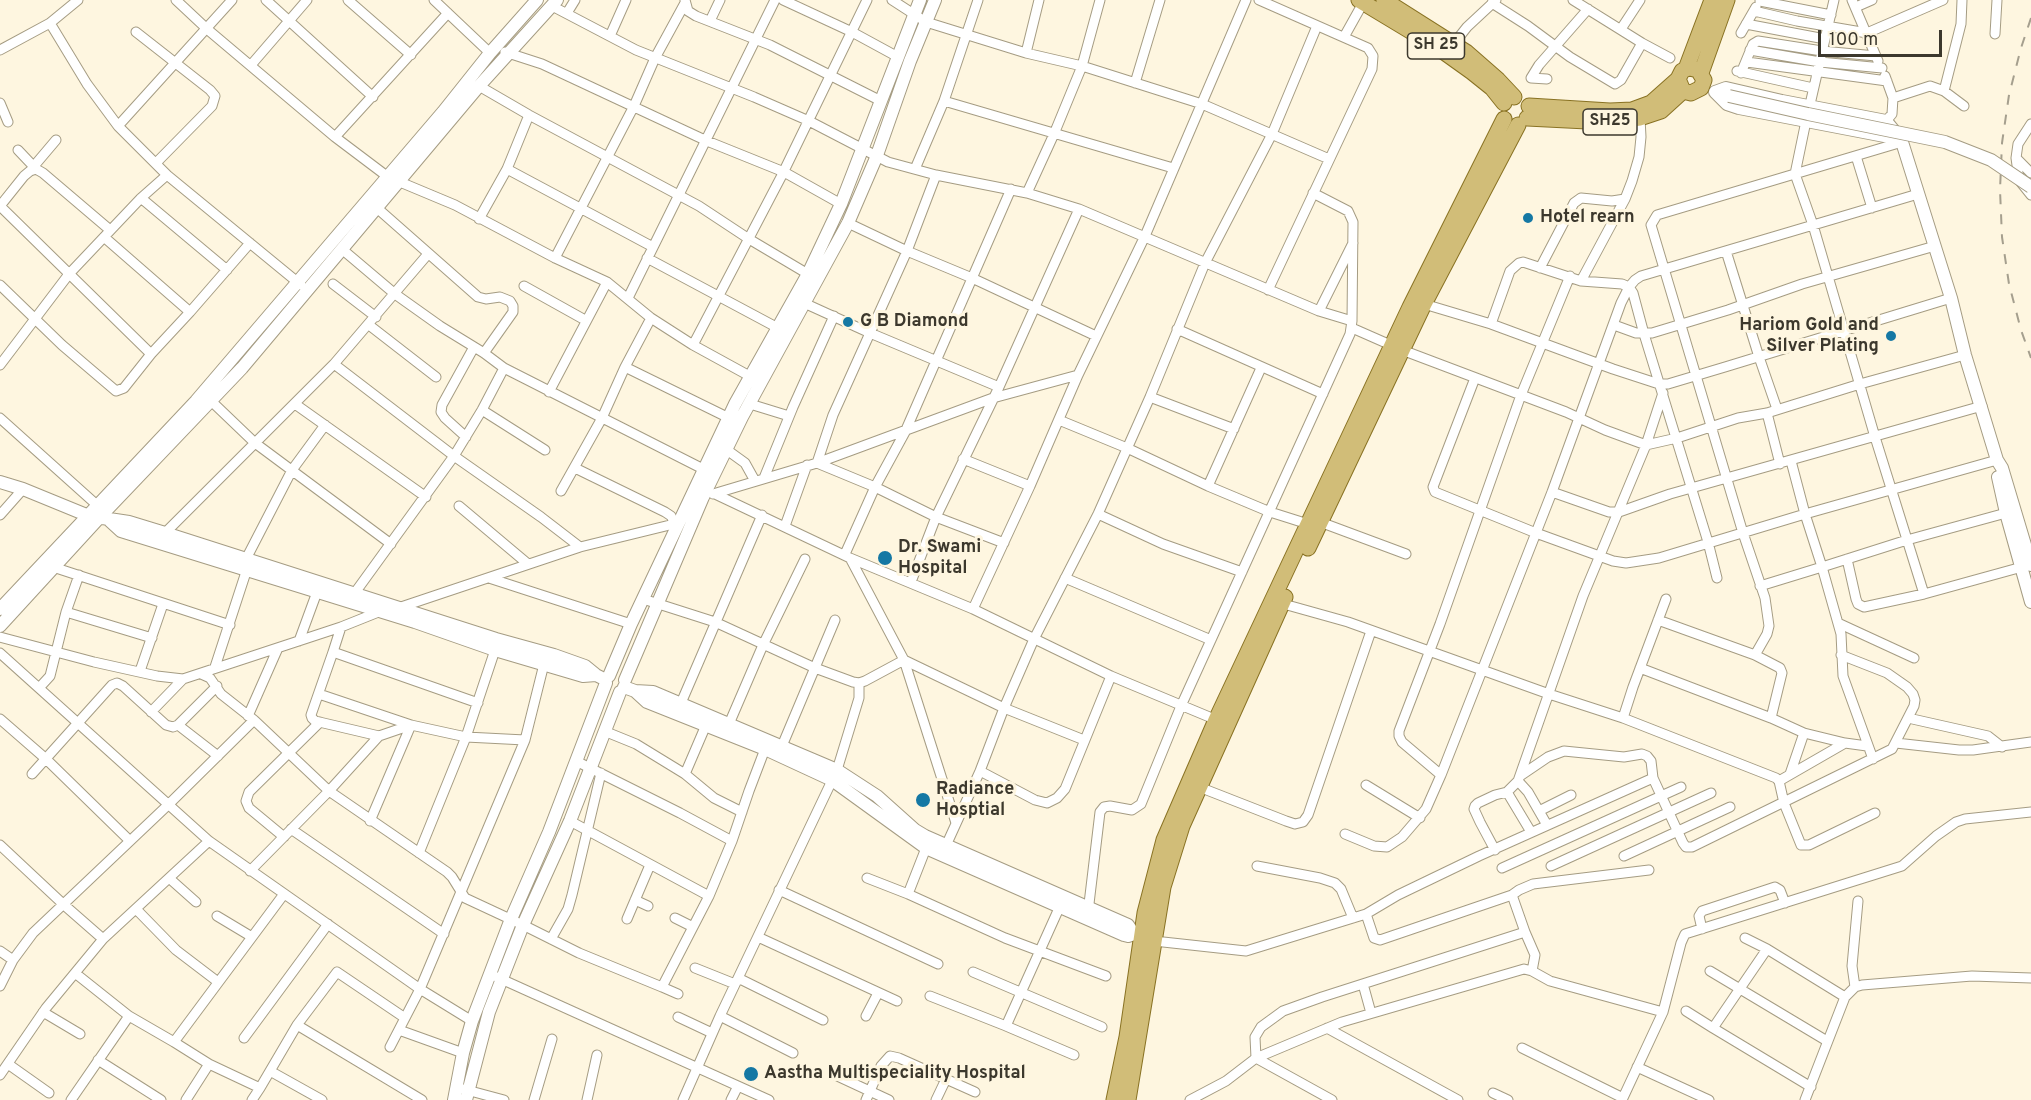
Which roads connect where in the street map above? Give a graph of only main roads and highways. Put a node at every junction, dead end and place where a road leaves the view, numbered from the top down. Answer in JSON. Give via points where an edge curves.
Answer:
{"nodes":[{"id":1,"x":1384,"y":0,"type":"edge"},
{"id":2,"x":1712,"y":0,"type":"edge"},
{"id":3,"x":1727,"y":0,"type":"edge"},
{"id":4,"x":1361,"y":1,"type":"edge"},
{"id":5,"x":1450,"y":49,"type":"junction"},
{"id":6,"x":1694,"y":82,"type":"junction"},
{"id":7,"x":1516,"y":111,"type":"junction"},
{"id":8,"x":1397,"y":348,"type":"junction"},
{"id":9,"x":1222,"y":722,"type":"junction"},
{"id":10,"x":1143,"y":937,"type":"junction"},
{"id":11,"x":1122,"y":1098,"type":"edge"}],
"edges":[{"from":1,"to":5,"type":"main road"},
{"from":2,"to":6,"type":"main road","number":"SH25"},
{"from":3,"to":6,"type":"main road","number":"SH25"},
{"from":4,"to":5,"type":"main road","number":"SH 25"},
{"from":5,"to":7,"type":"main road","number":"SH 25"},
{"from":6,"to":7,"type":"main road","via":[[1632,110]]},
{"from":6,"to":7,"type":"main road","number":"SH25","via":[[1661,111],[1640,118],[1607,122]]},
{"from":7,"to":8,"type":"main road"},
{"from":7,"to":8,"type":"main road","via":[[1424,304]]},
{"from":8,"to":9,"type":"main road"},
{"from":9,"to":10,"type":"main road"},
{"from":9,"to":10,"type":"main road","via":[[1164,840],[1145,913]]},
{"from":10,"to":11,"type":"main road","via":[[1133,1038]]}]}
